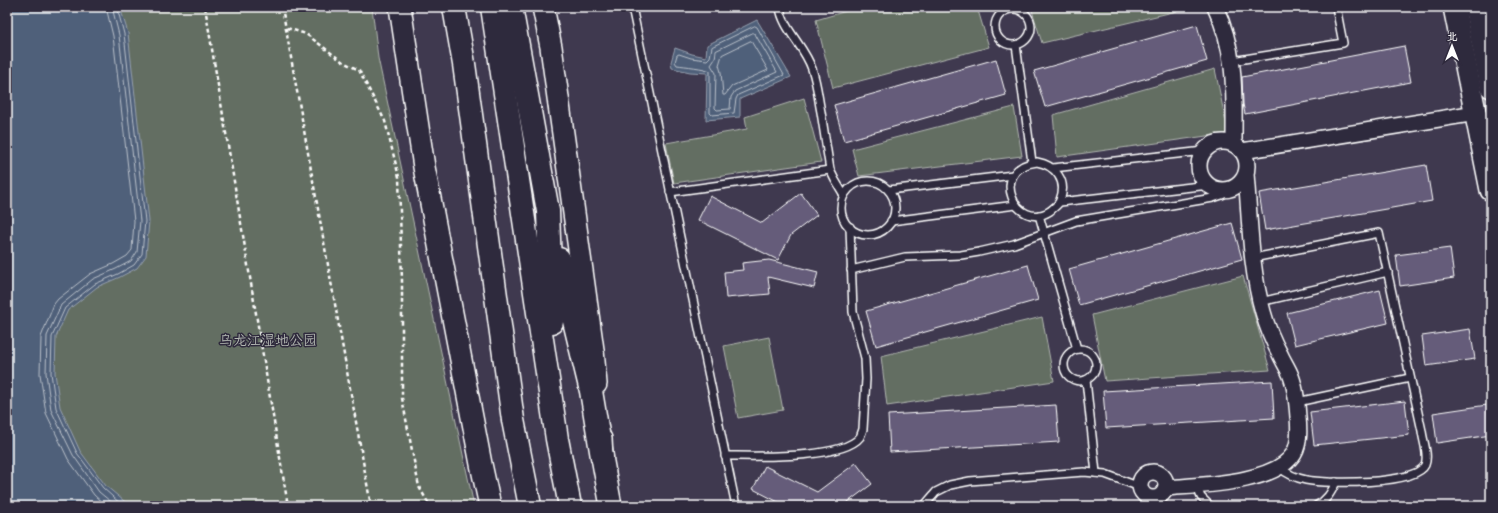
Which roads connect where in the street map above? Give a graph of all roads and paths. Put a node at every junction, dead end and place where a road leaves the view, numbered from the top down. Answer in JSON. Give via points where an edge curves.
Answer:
{"nodes":[{"id":1,"x":205,"y":7,"type":"edge"},
{"id":2,"x":282,"y":7,"type":"edge"},
{"id":3,"x":400,"y":7,"type":"edge"},
{"id":4,"x":454,"y":7,"type":"edge"},
{"id":5,"x":492,"y":7,"type":"edge"},
{"id":6,"x":511,"y":7,"type":"edge"},
{"id":7,"x":543,"y":7,"type":"edge"},
{"id":8,"x":632,"y":7,"type":"edge"},
{"id":9,"x":780,"y":7,"type":"edge"},
{"id":10,"x":1215,"y":7,"type":"edge"},
{"id":11,"x":1336,"y":7,"type":"edge"},
{"id":12,"x":1454,"y":7,"type":"edge"},
{"id":13,"x":1475,"y":7,"type":"edge"},
{"id":14,"x":1011,"y":8,"type":"edge"},
{"id":15,"x":287,"y":28,"type":"junction"},
{"id":16,"x":1016,"y":45,"type":"junction"},
{"id":17,"x":1232,"y":61,"type":"junction"},
{"id":18,"x":1491,"y":87,"type":"edge"},
{"id":19,"x":1476,"y":114,"type":"junction"},
{"id":20,"x":1238,"y":148,"type":"junction"},
{"id":21,"x":1204,"y":150,"type":"junction"},
{"id":22,"x":1032,"y":162,"type":"junction"},
{"id":23,"x":1053,"y":168,"type":"junction"},
{"id":24,"x":830,"y":170,"type":"junction"},
{"id":25,"x":1246,"y":174,"type":"junction"},
{"id":26,"x":1013,"y":175,"type":"junction"},
{"id":27,"x":1209,"y":185,"type":"junction"},
{"id":28,"x":890,"y":190,"type":"junction"},
{"id":29,"x":1229,"y":190,"type":"junction"},
{"id":30,"x":1491,"y":190,"type":"edge"},
{"id":31,"x":670,"y":192,"type":"junction"},
{"id":32,"x":844,"y":195,"type":"junction"},
{"id":33,"x":1060,"y":202,"type":"junction"},
{"id":34,"x":1016,"y":205,"type":"junction"},
{"id":35,"x":548,"y":211,"type":"junction"},
{"id":36,"x":1039,"y":214,"type":"junction"},
{"id":37,"x":891,"y":221,"type":"junction"},
{"id":38,"x":850,"y":227,"type":"junction"},
{"id":39,"x":1044,"y":232,"type":"junction"},
{"id":40,"x":1253,"y":258,"type":"junction"},
{"id":41,"x":851,"y":270,"type":"junction"},
{"id":42,"x":1388,"y":272,"type":"junction"},
{"id":43,"x":1260,"y":302,"type":"junction"},
{"id":44,"x":1077,"y":349,"type":"junction"},
{"id":45,"x":1410,"y":378,"type":"junction"},
{"id":46,"x":1086,"y":380,"type":"junction"},
{"id":47,"x":1297,"y":402,"type":"junction"},
{"id":48,"x":557,"y":439,"type":"junction"},
{"id":49,"x":725,"y":456,"type":"junction"},
{"id":50,"x":602,"y":457,"type":"junction"},
{"id":51,"x":1279,"y":467,"type":"junction"},
{"id":52,"x":1096,"y":473,"type":"junction"},
{"id":53,"x":1336,"y":482,"type":"junction"},
{"id":54,"x":1196,"y":485,"type":"junction"},
{"id":55,"x":1155,"y":497,"type":"edge"},
{"id":56,"x":288,"y":506,"type":"edge"},
{"id":57,"x":371,"y":506,"type":"edge"},
{"id":58,"x":430,"y":506,"type":"edge"},
{"id":59,"x":490,"y":506,"type":"edge"},
{"id":60,"x":530,"y":506,"type":"edge"},
{"id":61,"x":570,"y":506,"type":"edge"},
{"id":62,"x":612,"y":506,"type":"edge"},
{"id":63,"x":736,"y":506,"type":"edge"},
{"id":64,"x":924,"y":506,"type":"edge"},
{"id":65,"x":1210,"y":506,"type":"edge"},
{"id":66,"x":1316,"y":506,"type":"edge"}],
"edges":[{"from":1,"to":56,"type":"path"},
{"from":2,"to":15,"type":"path"},
{"from":3,"to":59,"type":"main road","via":[[424,167]]},
{"from":4,"to":60,"type":"highway","via":[[513,420]]},
{"from":5,"to":48,"type":"highway"},
{"from":6,"to":35,"type":"highway"},
{"from":7,"to":50,"type":"main road","via":[[551,47],[593,350]]},
{"from":8,"to":31,"type":"lane"},
{"from":9,"to":24,"type":"lane","via":[[784,23],[812,68]]},
{"from":10,"to":17,"type":"street","via":[[1227,35]]},
{"from":11,"to":17,"type":"lane","via":[[1343,43]]},
{"from":12,"to":19,"type":"main road"},
{"from":13,"to":18,"type":"main road"},
{"from":14,"to":16,"type":"lane","via":[[1023,13],[1031,28],[1026,39]]},
{"from":14,"to":16,"type":"lane","via":[[997,18],[995,30],[996,36],[1005,44]]},
{"from":15,"to":57,"type":"path"},
{"from":15,"to":58,"type":"path","via":[[306,34],[343,62],[359,70],[385,121],[399,178],[402,398],[419,486]]},
{"from":16,"to":22,"type":"lane"},
{"from":17,"to":20,"type":"street"},
{"from":19,"to":20,"type":"street"},
{"from":19,"to":30,"type":"main road"},
{"from":20,"to":21,"type":"street","via":[[1229,142],[1221,142],[1213,143]]},
{"from":20,"to":25,"type":"street","via":[[1246,158]]},
{"from":21,"to":23,"type":"lane"},
{"from":21,"to":27,"type":"street","via":[[1199,169],[1201,177]]},
{"from":22,"to":23,"type":"lane"},
{"from":22,"to":26,"type":"lane","via":[[1021,167]]},
{"from":23,"to":33,"type":"lane","via":[[1062,183]]},
{"from":24,"to":31,"type":"lane"},
{"from":24,"to":32,"type":"lane"},
{"from":25,"to":29,"type":"street","via":[[1242,181]]},
{"from":25,"to":40,"type":"street"},
{"from":26,"to":28,"type":"lane"},
{"from":26,"to":34,"type":"lane","via":[[1009,189]]},
{"from":27,"to":29,"type":"street"},
{"from":27,"to":33,"type":"lane"},
{"from":28,"to":32,"type":"lane","via":[[883,185],[866,181],[857,183]]},
{"from":28,"to":37,"type":"lane","via":[[895,208]]},
{"from":29,"to":39,"type":"lane","via":[[1213,198],[1076,221]]},
{"from":31,"to":49,"type":"lane"},
{"from":32,"to":38,"type":"lane","via":[[841,212]]},
{"from":33,"to":36,"type":"lane","via":[[1048,212]]},
{"from":34,"to":36,"type":"lane","via":[[1022,211]]},
{"from":34,"to":37,"type":"lane"},
{"from":35,"to":48,"type":"highway"},
{"from":35,"to":50,"type":"highway","via":[[591,391]]},
{"from":36,"to":39,"type":"lane"},
{"from":37,"to":38,"type":"lane","via":[[875,234],[862,233]]},
{"from":38,"to":41,"type":"lane"},
{"from":39,"to":41,"type":"lane","via":[[1014,244],[979,252],[961,255],[905,256]]},
{"from":39,"to":44,"type":"lane"},
{"from":40,"to":42,"type":"lane","via":[[1379,233]]},
{"from":40,"to":43,"type":"street"},
{"from":41,"to":49,"type":"lane","via":[[853,312],[865,358],[863,429],[860,436],[845,446],[816,454],[782,457]]},
{"from":42,"to":43,"type":"lane"},
{"from":42,"to":45,"type":"lane"},
{"from":43,"to":47,"type":"street","via":[[1270,334],[1290,373]]},
{"from":44,"to":46,"type":"lane","via":[[1087,350],[1095,358],[1094,373]]},
{"from":44,"to":46,"type":"lane","via":[[1068,354],[1064,370],[1071,378]]},
{"from":45,"to":47,"type":"lane"},
{"from":45,"to":53,"type":"lane","via":[[1426,457],[1421,470],[1404,476],[1362,482]]},
{"from":46,"to":52,"type":"lane"},
{"from":47,"to":51,"type":"street","via":[[1297,443],[1294,453]]},
{"from":48,"to":61,"type":"highway"},
{"from":49,"to":63,"type":"lane"},
{"from":50,"to":62,"type":"main road"},
{"from":51,"to":53,"type":"lane","via":[[1307,480]]},
{"from":51,"to":54,"type":"street","via":[[1252,478]]},
{"from":52,"to":55,"type":"lane","via":[[1105,474]]},
{"from":52,"to":64,"type":"lane","via":[[970,481],[950,485],[936,492]]},
{"from":53,"to":66,"type":"lane","via":[[1331,495]]},
{"from":54,"to":55,"type":"street"},
{"from":54,"to":65,"type":"lane","via":[[1201,497]]}]}
